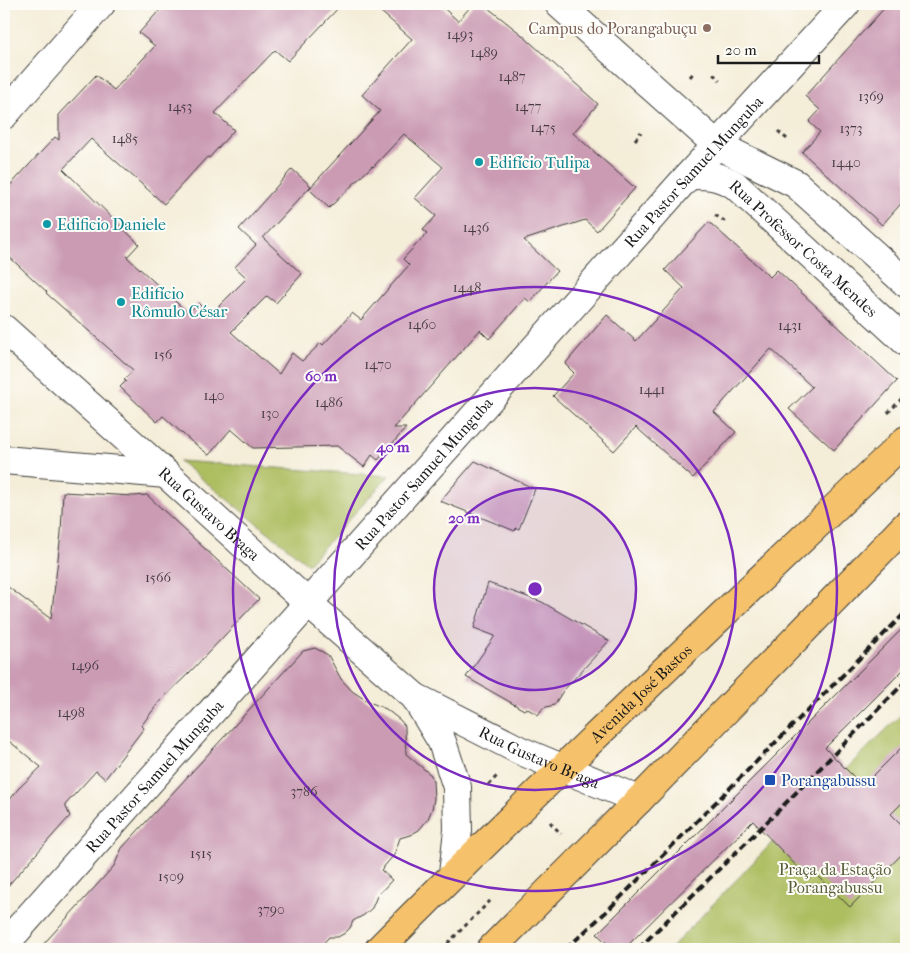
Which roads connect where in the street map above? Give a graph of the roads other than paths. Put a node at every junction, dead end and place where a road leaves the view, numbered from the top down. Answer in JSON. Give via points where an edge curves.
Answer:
{"nodes":[{"id":1,"x":101,"y":4,"type":"edge"},
{"id":2,"x":560,"y":4,"type":"edge"},
{"id":3,"x":846,"y":4,"type":"edge"},
{"id":4,"x":4,"y":115,"type":"edge"},
{"id":5,"x":717,"y":145,"type":"junction"},
{"id":6,"x":690,"y":175,"type":"junction"},
{"id":7,"x":906,"y":283,"type":"edge"},
{"id":8,"x":4,"y":329,"type":"edge"},
{"id":9,"x":906,"y":342,"type":"edge"},
{"id":10,"x":906,"y":440,"type":"edge"},
{"id":11,"x":4,"y":460,"type":"edge"},
{"id":12,"x":166,"y":474,"type":"junction"},
{"id":13,"x":906,"y":525,"type":"edge"},
{"id":14,"x":308,"y":603,"type":"junction"},
{"id":15,"x":416,"y":697,"type":"junction"},
{"id":16,"x":561,"y":768,"type":"junction"},
{"id":17,"x":639,"y":800,"type":"junction"},
{"id":18,"x":454,"y":874,"type":"junction"},
{"id":19,"x":4,"y":945,"type":"edge"},
{"id":20,"x":379,"y":949,"type":"edge"},
{"id":21,"x":491,"y":949,"type":"edge"}],
"edges":[{"from":1,"to":4,"type":"street"},
{"from":2,"to":5,"type":"street","name":"Rua Professor Costa Mendes"},
{"from":3,"to":5,"type":"street","name":"Rua Pastor Samuel Munguba"},
{"from":5,"to":6,"type":"street","name":"Rua Pastor Samuel Munguba"},
{"from":5,"to":7,"type":"street","name":"Rua Professor Costa Mendes","via":[[796,184]]},
{"from":6,"to":9,"type":"street","name":"Rua Professor Costa Mendes","via":[[712,175],[735,185]]},
{"from":6,"to":14,"type":"street","name":"Rua Pastor Samuel Munguba"},
{"from":8,"to":12,"type":"street","name":"Rua Gustavo Braga"},
{"from":10,"to":16,"type":"main road","name":"Avenida José Bastos"},
{"from":11,"to":12,"type":"street"},
{"from":12,"to":14,"type":"street","name":"Rua Gustavo Braga"},
{"from":13,"to":17,"type":"main road"},
{"from":14,"to":15,"type":"street","name":"Rua Gustavo Braga"},
{"from":14,"to":19,"type":"street","name":"Rua Pastor Samuel Munguba"},
{"from":15,"to":16,"type":"street","name":"Rua Gustavo Braga"},
{"from":15,"to":18,"type":"street","name":"Rua Gustavo Braga","via":[[442,742],[457,787]]},
{"from":16,"to":17,"type":"street","name":"Rua Gustavo Braga"},
{"from":16,"to":18,"type":"main road","name":"Avenida José Bastos"},
{"from":17,"to":21,"type":"main road"},
{"from":18,"to":20,"type":"main road","name":"Avenida José Bastos"}]}
